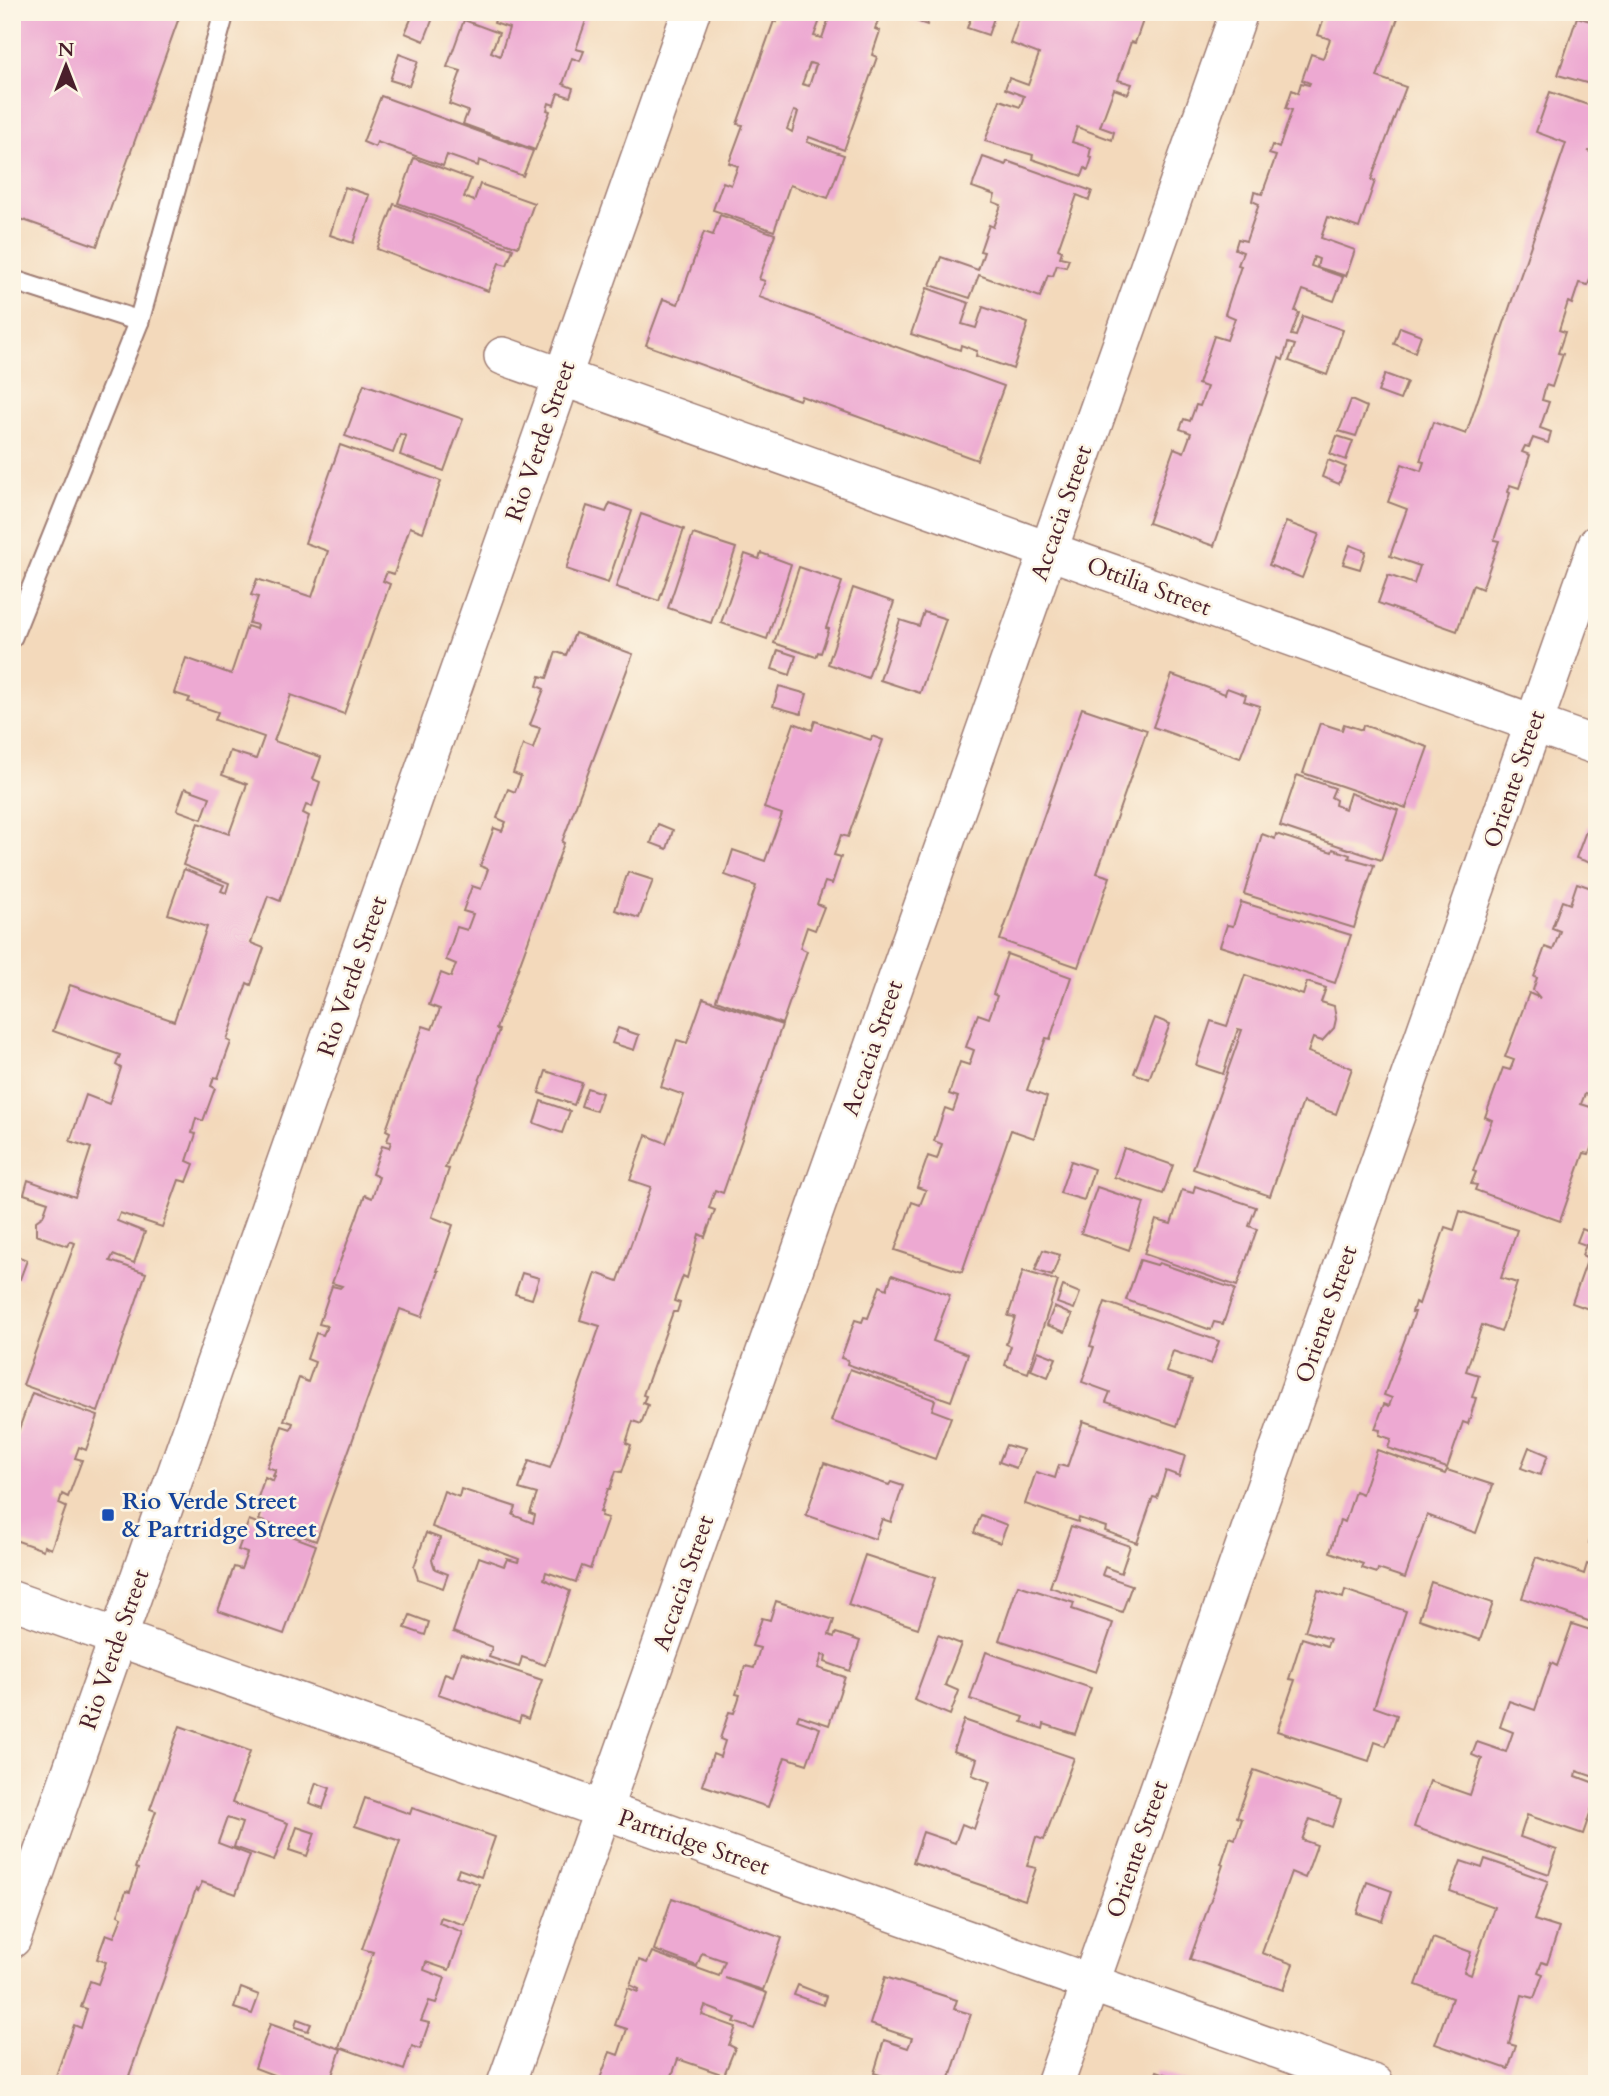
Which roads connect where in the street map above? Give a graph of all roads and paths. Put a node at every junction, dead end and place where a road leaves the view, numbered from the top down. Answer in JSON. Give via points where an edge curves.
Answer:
{"nodes":[{"id":1,"x":691,"y":12,"type":"edge"},
{"id":2,"x":1239,"y":12,"type":"edge"},
{"id":3,"x":222,"y":21,"type":"dead end"},
{"id":4,"x":12,"y":280,"type":"edge"},
{"id":5,"x":139,"y":321,"type":"junction"},
{"id":6,"x":503,"y":356,"type":"dead end"},
{"id":7,"x":562,"y":376,"type":"junction"},
{"id":8,"x":1597,"y":544,"type":"edge"},
{"id":9,"x":1048,"y":550,"type":"junction"},
{"id":10,"x":12,"y":637,"type":"edge"},
{"id":11,"x":1534,"y":723,"type":"junction"},
{"id":12,"x":1597,"y":746,"type":"edge"},
{"id":13,"x":12,"y":1600,"type":"edge"},
{"id":14,"x":118,"y":1638,"type":"junction"},
{"id":15,"x":603,"y":1810,"type":"junction"},
{"id":16,"x":12,"y":1939,"type":"edge"},
{"id":17,"x":1090,"y":1983,"type":"junction"},
{"id":18,"x":506,"y":2084,"type":"edge"},
{"id":19,"x":1055,"y":2084,"type":"edge"},
{"id":20,"x":1375,"y":2084,"type":"edge"}],
"edges":[{"from":1,"to":7,"type":"street","name":"Rio Verde Street"},
{"from":2,"to":9,"type":"street","name":"Accacia Street"},
{"from":3,"to":5,"type":"lane"},
{"from":4,"to":5,"type":"lane"},
{"from":5,"to":10,"type":"lane"},
{"from":6,"to":7,"type":"street","name":"Ottilia Street"},
{"from":7,"to":9,"type":"street","name":"Ottilia Street"},
{"from":7,"to":14,"type":"street","name":"Rio Verde Street"},
{"from":8,"to":11,"type":"street","name":"Oriente Street"},
{"from":9,"to":11,"type":"street","name":"Ottilia Street"},
{"from":9,"to":15,"type":"street","name":"Accacia Street"},
{"from":11,"to":12,"type":"street","name":"Ottilia Street"},
{"from":11,"to":17,"type":"street","name":"Oriente Street"},
{"from":13,"to":14,"type":"street","name":"Partridge Street"},
{"from":14,"to":15,"type":"street","name":"Partridge Street"},
{"from":14,"to":16,"type":"street","name":"Rio Verde Street"},
{"from":15,"to":17,"type":"street","name":"Partridge Street"},
{"from":15,"to":18,"type":"street","name":"Accacia Street"},
{"from":17,"to":19,"type":"street","name":"Oriente Street"},
{"from":17,"to":20,"type":"street","name":"Partridge Street"}]}
